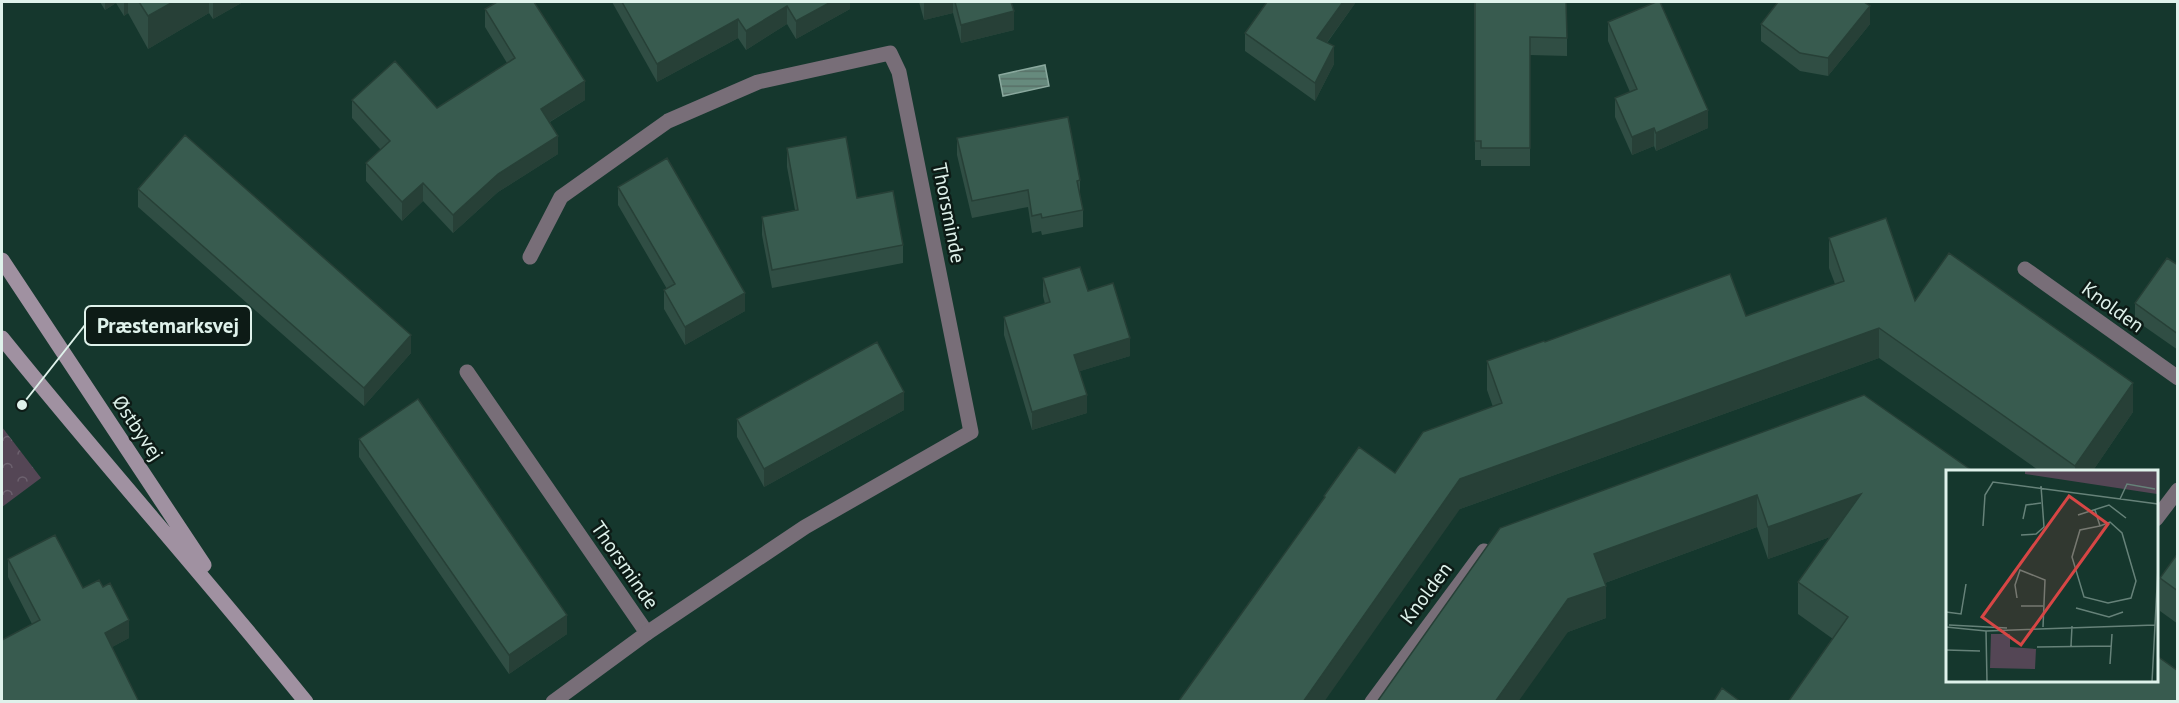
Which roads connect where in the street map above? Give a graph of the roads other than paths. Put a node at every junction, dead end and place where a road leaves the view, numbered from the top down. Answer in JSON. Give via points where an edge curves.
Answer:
{"nodes":[{"id":1,"x":530,"y":257,"type":"dead end"},
{"id":2,"x":2,"y":260,"type":"edge"},
{"id":3,"x":2025,"y":269,"type":"dead end"},
{"id":4,"x":2,"y":338,"type":"edge"},
{"id":5,"x":467,"y":372,"type":"dead end"},
{"id":6,"x":2178,"y":378,"type":"edge"},
{"id":7,"x":2178,"y":490,"type":"edge"},
{"id":8,"x":2158,"y":518,"type":"edge"},
{"id":9,"x":1496,"y":546,"type":"edge"},
{"id":10,"x":240,"y":620,"type":"junction"},
{"id":11,"x":647,"y":633,"type":"junction"},
{"id":12,"x":306,"y":702,"type":"edge"},
{"id":13,"x":553,"y":702,"type":"edge"},
{"id":14,"x":1372,"y":702,"type":"edge"}],
"edges":[{"from":1,"to":11,"type":"street","name":"Thorsminde","via":[[561,197],[668,121],[758,82],[890,53],[899,72],[971,432],[806,527]]},
{"from":2,"to":10,"type":"street","name":"Østbyvej"},
{"from":3,"to":6,"type":"street","name":"Knolden"},
{"from":4,"to":10,"type":"street","name":"Østbyvej"},
{"from":5,"to":11,"type":"street","name":"Thorsminde"},
{"from":7,"to":8,"type":"street"},
{"from":9,"to":14,"type":"street","name":"Knolden","via":[[1485,550]]},
{"from":10,"to":12,"type":"street","name":"Østbyvej"},
{"from":11,"to":13,"type":"street","name":"Thorsminde"}]}
